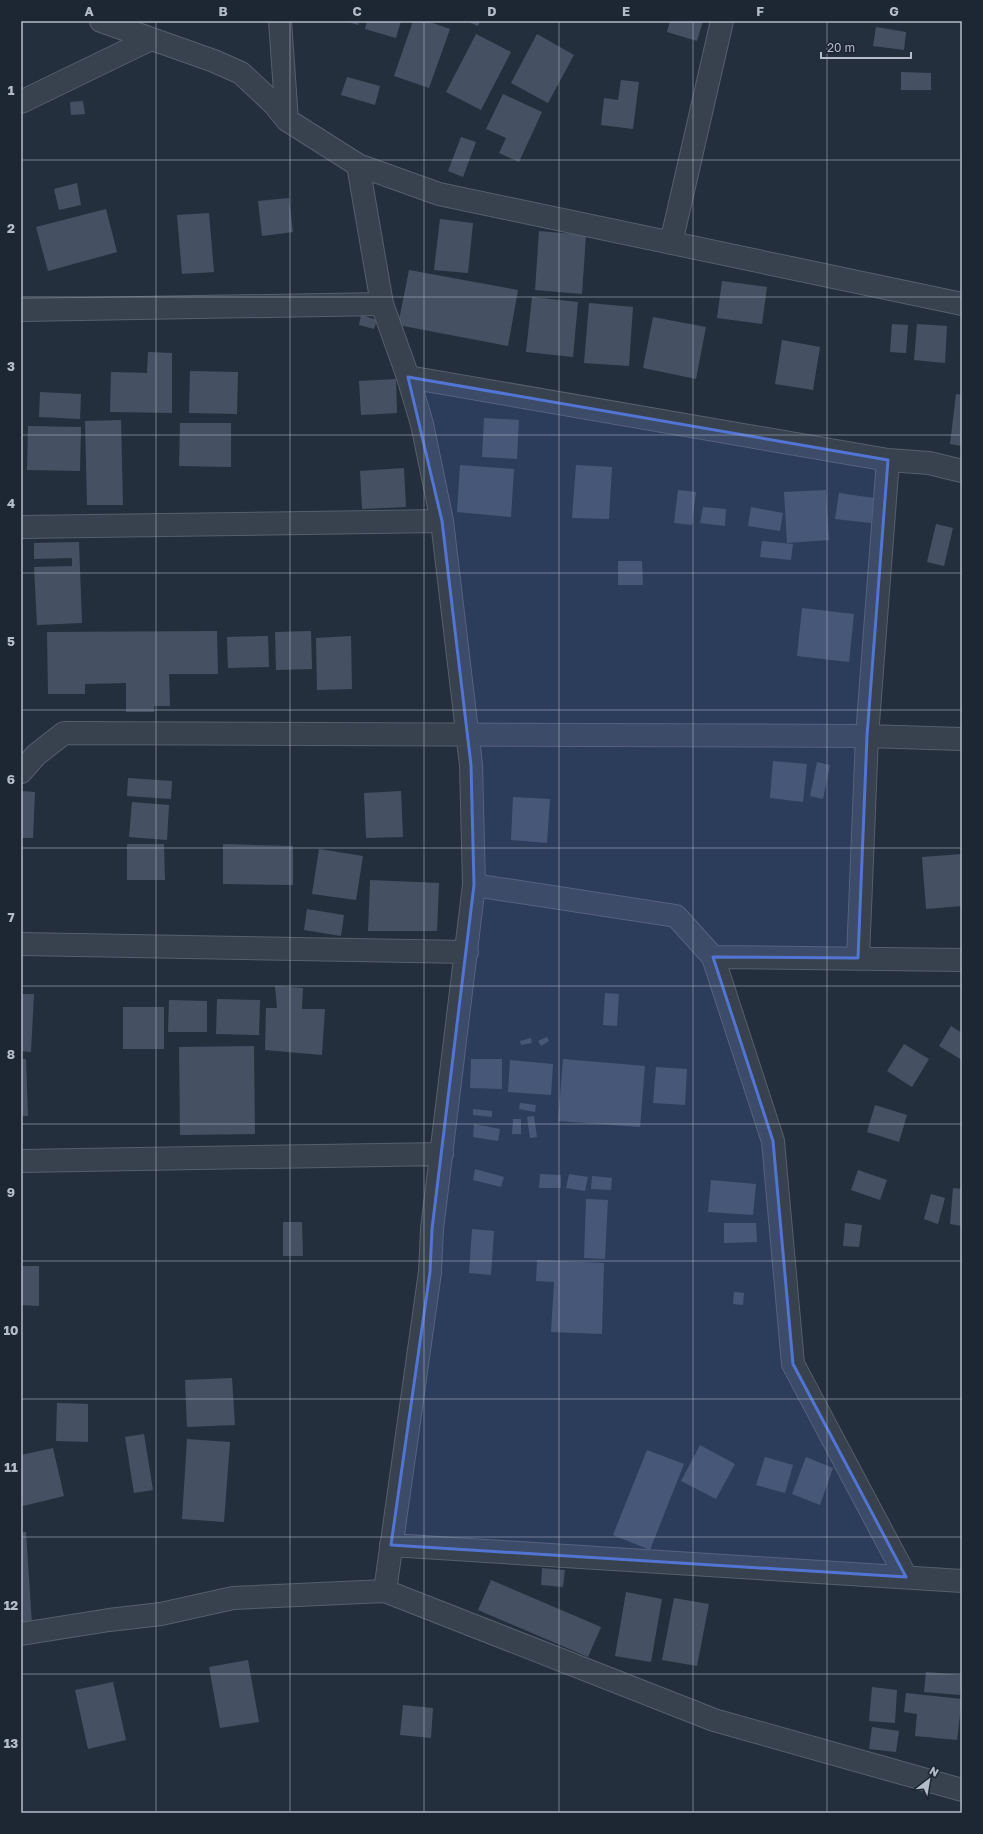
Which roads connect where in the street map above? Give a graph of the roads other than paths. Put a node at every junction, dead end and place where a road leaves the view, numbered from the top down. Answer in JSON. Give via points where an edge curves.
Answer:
{"nodes":[{"id":1,"x":101,"y":21,"type":"edge"},
{"id":2,"x":280,"y":21,"type":"edge"},
{"id":3,"x":722,"y":21,"type":"edge"},
{"id":4,"x":151,"y":39,"type":"junction"},
{"id":5,"x":21,"y":102,"type":"edge"},
{"id":6,"x":287,"y":120,"type":"junction"},
{"id":7,"x":358,"y":165,"type":"junction"},
{"id":8,"x":670,"y":243,"type":"junction"},
{"id":9,"x":382,"y":304,"type":"junction"},
{"id":10,"x":962,"y":304,"type":"edge"},
{"id":11,"x":21,"y":310,"type":"edge"},
{"id":12,"x":408,"y":377,"type":"junction"},
{"id":13,"x":888,"y":460,"type":"junction"},
{"id":14,"x":962,"y":471,"type":"edge"},
{"id":15,"x":442,"y":521,"type":"junction"},
{"id":16,"x":21,"y":527,"type":"edge"},
{"id":17,"x":467,"y":735,"type":"junction"},
{"id":18,"x":867,"y":736,"type":"junction"},
{"id":19,"x":962,"y":739,"type":"edge"},
{"id":20,"x":21,"y":772,"type":"edge"},
{"id":21,"x":474,"y":885,"type":"junction"},
{"id":22,"x":21,"y":944,"type":"edge"},
{"id":23,"x":467,"y":952,"type":"junction"},
{"id":24,"x":713,"y":957,"type":"junction"},
{"id":25,"x":858,"y":958,"type":"junction"},
{"id":26,"x":962,"y":960,"type":"edge"},
{"id":27,"x":442,"y":1154,"type":"junction"},
{"id":28,"x":21,"y":1161,"type":"edge"},
{"id":29,"x":391,"y":1545,"type":"junction"},
{"id":30,"x":906,"y":1577,"type":"junction"},
{"id":31,"x":962,"y":1581,"type":"edge"},
{"id":32,"x":384,"y":1591,"type":"junction"},
{"id":33,"x":21,"y":1634,"type":"edge"},
{"id":34,"x":962,"y":1790,"type":"edge"}],
"edges":[{"from":1,"to":4,"type":"street"},
{"from":2,"to":6,"type":"street"},
{"from":3,"to":8,"type":"street"},
{"from":4,"to":5,"type":"street"},
{"from":4,"to":6,"type":"street","via":[[241,73],[269,98]]},
{"from":6,"to":7,"type":"street"},
{"from":7,"to":8,"type":"street","via":[[439,194]]},
{"from":7,"to":9,"type":"street"},
{"from":8,"to":10,"type":"street"},
{"from":9,"to":11,"type":"street"},
{"from":9,"to":12,"type":"street"},
{"from":12,"to":13,"type":"street"},
{"from":12,"to":15,"type":"street","via":[[422,424]]},
{"from":13,"to":14,"type":"street","via":[[929,463]]},
{"from":13,"to":18,"type":"street"},
{"from":15,"to":16,"type":"street"},
{"from":15,"to":17,"type":"street"},
{"from":17,"to":18,"type":"street"},
{"from":17,"to":20,"type":"street","via":[[64,733],[36,755]]},
{"from":17,"to":21,"type":"street","via":[[471,765]]},
{"from":18,"to":19,"type":"street"},
{"from":18,"to":25,"type":"street"},
{"from":21,"to":23,"type":"street"},
{"from":21,"to":24,"type":"street","via":[[676,916]]},
{"from":22,"to":23,"type":"street"},
{"from":23,"to":27,"type":"street"},
{"from":24,"to":25,"type":"street"},
{"from":24,"to":30,"type":"street","via":[[773,1141],[793,1364]]},
{"from":25,"to":26,"type":"street"},
{"from":27,"to":28,"type":"street"},
{"from":27,"to":29,"type":"street","via":[[432,1229],[430,1272]]},
{"from":29,"to":30,"type":"street"},
{"from":29,"to":32,"type":"street"},
{"from":30,"to":31,"type":"street"},
{"from":32,"to":33,"type":"street","via":[[233,1598],[161,1614]]},
{"from":32,"to":34,"type":"street","via":[[714,1720]]}]}
